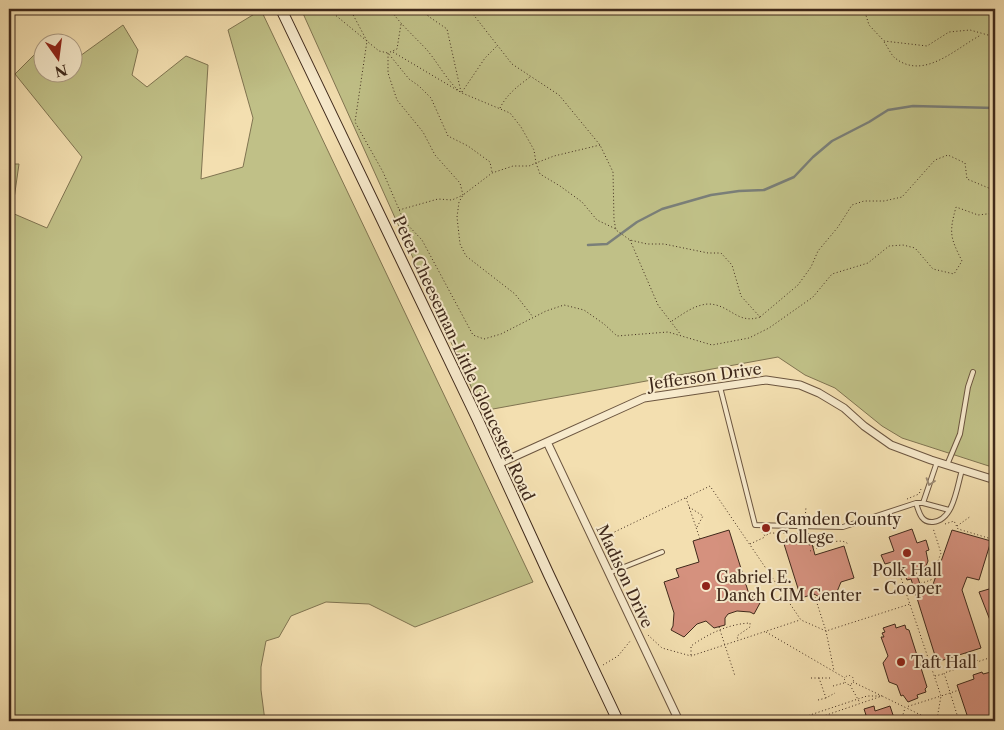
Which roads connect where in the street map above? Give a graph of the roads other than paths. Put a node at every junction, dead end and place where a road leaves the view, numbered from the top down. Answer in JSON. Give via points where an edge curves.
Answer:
{"nodes":[{"id":1,"x":281,"y":9,"type":"edge"},
{"id":2,"x":973,"y":372,"type":"dead end"},
{"id":3,"x":720,"y":387,"type":"junction"},
{"id":4,"x":547,"y":442,"type":"junction"},
{"id":5,"x":937,"y":462,"type":"junction"},
{"id":6,"x":498,"y":464,"type":"junction"},
{"id":7,"x":947,"y":465,"type":"junction"},
{"id":8,"x":962,"y":470,"type":"junction"},
{"id":9,"x":995,"y":480,"type":"edge"},
{"id":10,"x":916,"y":503,"type":"junction"},
{"id":11,"x":923,"y":503,"type":"junction"},
{"id":12,"x":949,"y":510,"type":"junction"},
{"id":13,"x":662,"y":552,"type":"dead end"},
{"id":14,"x":609,"y":573,"type":"junction"},
{"id":15,"x":618,"y":721,"type":"edge"},
{"id":16,"x":679,"y":721,"type":"edge"}],
"edges":[{"from":1,"to":6,"type":"street","name":"Peter Cheeseman-Little Gloucester Road"},
{"from":2,"to":7,"type":"lane","via":[[960,434]]},
{"from":3,"to":4,"type":"street","name":"Jefferson Drive","via":[[644,398]]},
{"from":3,"to":5,"type":"street","name":"Jefferson Drive","via":[[766,380],[800,385],[837,403],[891,445]]},
{"from":3,"to":10,"type":"lane","via":[[755,525],[843,527]]},
{"from":4,"to":6,"type":"street","name":"Jefferson Drive"},
{"from":4,"to":14,"type":"street","name":"Madison Drive"},
{"from":5,"to":7,"type":"street","name":"Jefferson Drive"},
{"from":5,"to":11,"type":"lane","one_way":true},
{"from":6,"to":15,"type":"street","name":"Peter Cheeseman-Little Gloucester Road"},
{"from":7,"to":8,"type":"street","name":"Jefferson Drive"},
{"from":8,"to":9,"type":"street","name":"Jefferson Drive"},
{"from":8,"to":12,"type":"lane"},
{"from":10,"to":11,"type":"lane"},
{"from":10,"to":12,"type":"lane","via":[[926,522],[940,520]]},
{"from":11,"to":12,"type":"lane"},
{"from":13,"to":14,"type":"lane"},
{"from":14,"to":16,"type":"street","name":"Madison Drive"}]}
